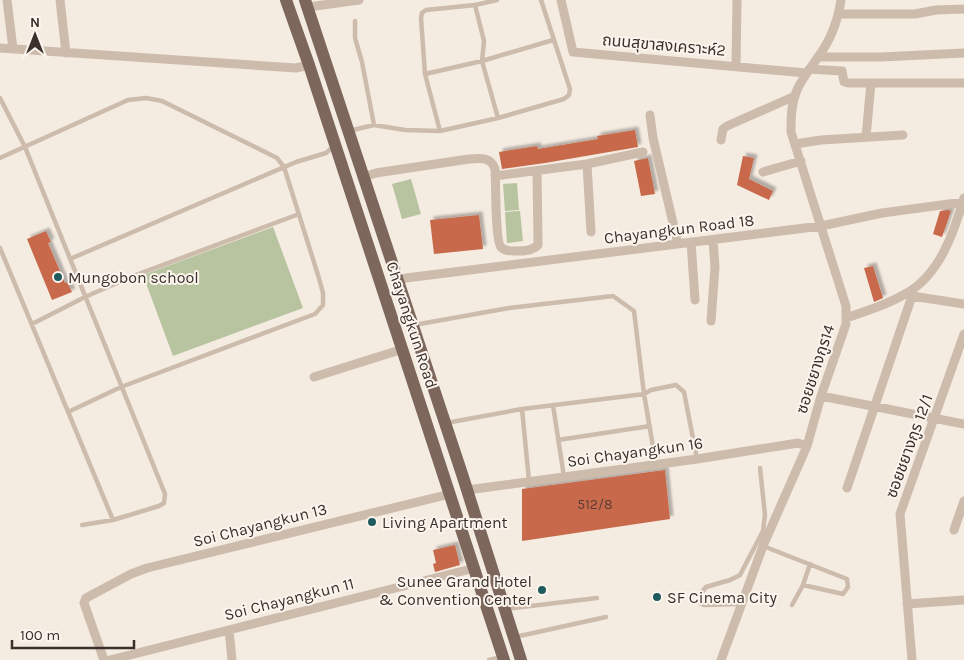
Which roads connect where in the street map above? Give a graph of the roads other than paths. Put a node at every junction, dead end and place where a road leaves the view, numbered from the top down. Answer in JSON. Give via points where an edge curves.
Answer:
{"nodes":[{"id":1,"x":7,"y":0,"type":"edge"},
{"id":2,"x":60,"y":0,"type":"edge"},
{"id":3,"x":286,"y":0,"type":"edge"},
{"id":4,"x":359,"y":0,"type":"edge"},
{"id":5,"x":496,"y":0,"type":"edge"},
{"id":6,"x":541,"y":0,"type":"edge"},
{"id":7,"x":561,"y":0,"type":"edge"},
{"id":8,"x":737,"y":0,"type":"edge"},
{"id":9,"x":841,"y":0,"type":"edge"},
{"id":10,"x":306,"y":4,"type":"edge"},
{"id":11,"x":476,"y":5,"type":"junction"},
{"id":12,"x":964,"y":9,"type":"edge"},
{"id":13,"x":838,"y":14,"type":"junction"},
{"id":14,"x":355,"y":21,"type":"dead end"},
{"id":15,"x":554,"y":40,"type":"junction"},
{"id":16,"x":0,"y":48,"type":"edge"},
{"id":17,"x":13,"y":49,"type":"junction"},
{"id":18,"x":66,"y":53,"type":"junction"},
{"id":19,"x":964,"y":53,"type":"edge"},
{"id":20,"x":818,"y":57,"type":"junction"},
{"id":21,"x":482,"y":61,"type":"junction"},
{"id":22,"x":310,"y":65,"type":"junction"},
{"id":23,"x":736,"y":66,"type":"junction"},
{"id":24,"x":807,"y":71,"type":"junction"},
{"id":25,"x":425,"y":74,"type":"junction"},
{"id":26,"x":871,"y":83,"type":"junction"},
{"id":27,"x":964,"y":83,"type":"edge"},
{"id":28,"x":795,"y":96,"type":"junction"},
{"id":29,"x":0,"y":98,"type":"edge"},
{"id":30,"x":650,"y":115,"type":"dead end"},
{"id":31,"x":498,"y":118,"type":"junction"},
{"id":32,"x":374,"y":125,"type":"junction"},
{"id":33,"x":440,"y":131,"type":"junction"},
{"id":34,"x":349,"y":135,"type":"junction"},
{"id":35,"x":902,"y":135,"type":"dead end"},
{"id":36,"x":866,"y":137,"type":"junction"},
{"id":37,"x":721,"y":140,"type":"dead end"},
{"id":38,"x":795,"y":144,"type":"junction"},
{"id":39,"x":335,"y":145,"type":"junction"},
{"id":40,"x":25,"y":147,"type":"junction"},
{"id":41,"x":643,"y":152,"type":"dead end"},
{"id":42,"x":0,"y":158,"type":"edge"},
{"id":43,"x":801,"y":161,"type":"junction"},
{"id":44,"x":587,"y":164,"type":"junction"},
{"id":45,"x":284,"y":167,"type":"junction"},
{"id":46,"x":537,"y":171,"type":"junction"},
{"id":47,"x":763,"y":172,"type":"dead end"},
{"id":48,"x":495,"y":176,"type":"junction"},
{"id":49,"x":363,"y":177,"type":"junction"},
{"id":50,"x":964,"y":200,"type":"edge"},
{"id":51,"x":300,"y":214,"type":"junction"},
{"id":52,"x":821,"y":226,"type":"junction"},
{"id":53,"x":591,"y":232,"type":"dead end"},
{"id":54,"x":713,"y":240,"type":"junction"},
{"id":55,"x":691,"y":242,"type":"junction"},
{"id":56,"x":678,"y":244,"type":"junction"},
{"id":57,"x":0,"y":248,"type":"edge"},
{"id":58,"x":70,"y":260,"type":"junction"},
{"id":59,"x":398,"y":281,"type":"junction"},
{"id":60,"x":85,"y":297,"type":"junction"},
{"id":61,"x":696,"y":300,"type":"dead end"},
{"id":62,"x":964,"y":304,"type":"edge"},
{"id":63,"x":846,"y":318,"type":"junction"},
{"id":64,"x":711,"y":321,"type":"dead end"},
{"id":65,"x":32,"y":324,"type":"junction"},
{"id":66,"x":412,"y":326,"type":"junction"},
{"id":67,"x":964,"y":334,"type":"edge"},
{"id":68,"x":403,"y":349,"type":"junction"},
{"id":69,"x":314,"y":377,"type":"dead end"},
{"id":70,"x":121,"y":387,"type":"junction"},
{"id":71,"x":644,"y":394,"type":"junction"},
{"id":72,"x":821,"y":396,"type":"junction"},
{"id":73,"x":553,"y":405,"type":"junction"},
{"id":74,"x":874,"y":407,"type":"junction"},
{"id":75,"x":522,"y":409,"type":"junction"},
{"id":76,"x":68,"y":412,"type":"junction"},
{"id":77,"x":934,"y":418,"type":"junction"},
{"id":78,"x":444,"y":423,"type":"junction"},
{"id":79,"x":964,"y":424,"type":"edge"},
{"id":80,"x":650,"y":426,"type":"junction"},
{"id":81,"x":558,"y":440,"type":"junction"},
{"id":82,"x":807,"y":446,"type":"junction"},
{"id":83,"x":697,"y":459,"type":"junction"},
{"id":84,"x":656,"y":464,"type":"junction"},
{"id":85,"x":760,"y":468,"type":"dead end"},
{"id":86,"x":564,"y":477,"type":"junction"},
{"id":87,"x":530,"y":481,"type":"junction"},
{"id":88,"x":846,"y":488,"type":"dead end"},
{"id":89,"x":466,"y":490,"type":"junction"},
{"id":90,"x":450,"y":494,"type":"junction"},
{"id":91,"x":964,"y":501,"type":"edge"},
{"id":92,"x":113,"y":520,"type":"junction"},
{"id":93,"x":82,"y":525,"type":"dead end"},
{"id":94,"x":954,"y":530,"type":"dead end"},
{"id":95,"x":763,"y":546,"type":"junction"},
{"id":96,"x":810,"y":564,"type":"junction"},
{"id":97,"x":475,"y":568,"type":"junction"},
{"id":98,"x":803,"y":585,"type":"junction"},
{"id":99,"x":597,"y":598,"type":"dead end"},
{"id":100,"x":964,"y":600,"type":"edge"},
{"id":101,"x":740,"y":604,"type":"junction"},
{"id":102,"x":907,"y":604,"type":"junction"},
{"id":103,"x":792,"y":605,"type":"dead end"},
{"id":104,"x":505,"y":610,"type":"junction"},
{"id":105,"x":606,"y":617,"type":"dead end"},
{"id":106,"x":229,"y":630,"type":"junction"},
{"id":107,"x":514,"y":638,"type":"junction"},
{"id":108,"x":504,"y":658,"type":"edge"},
{"id":109,"x":104,"y":660,"type":"edge"},
{"id":110,"x":110,"y":660,"type":"edge"},
{"id":111,"x":232,"y":660,"type":"edge"},
{"id":112,"x":489,"y":660,"type":"edge"},
{"id":113,"x":521,"y":660,"type":"edge"},
{"id":114,"x":721,"y":660,"type":"edge"},
{"id":115,"x":912,"y":660,"type":"edge"}],
"edges":[{"from":1,"to":17,"type":"street"},
{"from":2,"to":18,"type":"street"},
{"from":3,"to":22,"type":"main road","name":"Chayangkun Road"},
{"from":4,"to":10,"type":"street"},
{"from":5,"to":11,"type":"lane"},
{"from":6,"to":15,"type":"lane"},
{"from":7,"to":23,"type":"street","name":"ถนนสุขาสงเคราะห์2","via":[[573,52]]},
{"from":8,"to":23,"type":"street"},
{"from":9,"to":13,"type":"street","name":"ซอยชยางกูร14"},
{"from":10,"to":34,"type":"main road","name":"Chayangkun Road"},
{"from":11,"to":21,"type":"lane","via":[[484,41]]},
{"from":11,"to":25,"type":"lane","via":[[422,13]]},
{"from":12,"to":13,"type":"street","via":[[915,14]]},
{"from":13,"to":20,"type":"street","name":"ซอยชยางกูร14"},
{"from":14,"to":32,"type":"lane","via":[[355,38]]},
{"from":15,"to":21,"type":"lane"},
{"from":15,"to":31,"type":"lane","via":[[570,89],[569,95]]},
{"from":16,"to":17,"type":"street"},
{"from":17,"to":18,"type":"street"},
{"from":18,"to":22,"type":"street","via":[[296,68]]},
{"from":19,"to":20,"type":"street"},
{"from":20,"to":24,"type":"street","name":"ซอยชยางกูร14"},
{"from":21,"to":25,"type":"lane"},
{"from":21,"to":31,"type":"lane"},
{"from":22,"to":39,"type":"main road","name":"Chayangkun Road"},
{"from":23,"to":24,"type":"street","name":"ถนนสุขาสงเคราะห์2"},
{"from":24,"to":26,"type":"street","name":"ถนนสุขาสงเคราะห์2","via":[[840,70],[844,82]]},
{"from":24,"to":28,"type":"street","name":"ซอยชยางกูร14"},
{"from":25,"to":33,"type":"lane"},
{"from":26,"to":27,"type":"street"},
{"from":26,"to":36,"type":"street"},
{"from":28,"to":37,"type":"street","via":[[727,126]]},
{"from":28,"to":38,"type":"street","name":"ซอยชยางกูร14","via":[[792,132]]},
{"from":29,"to":40,"type":"lane"},
{"from":30,"to":56,"type":"street"},
{"from":31,"to":33,"type":"lane"},
{"from":32,"to":33,"type":"lane"},
{"from":32,"to":34,"type":"lane"},
{"from":34,"to":39,"type":"main road"},
{"from":34,"to":49,"type":"main road","name":"Chayangkun Road"},
{"from":35,"to":36,"type":"street"},
{"from":36,"to":38,"type":"street"},
{"from":38,"to":43,"type":"street","name":"ซอยชยางกูร14"},
{"from":39,"to":45,"type":"lane","via":[[326,153]]},
{"from":39,"to":68,"type":"main road","name":"Chayangkun Road"},
{"from":40,"to":42,"type":"lane"},
{"from":40,"to":45,"type":"lane","via":[[128,100],[146,98],[162,101],[277,158]]},
{"from":40,"to":58,"type":"lane"},
{"from":41,"to":44,"type":"street"},
{"from":43,"to":47,"type":"street"},
{"from":43,"to":52,"type":"street","name":"ซอยชยางกูร14"},
{"from":44,"to":46,"type":"street"},
{"from":44,"to":53,"type":"street"},
{"from":45,"to":51,"type":"lane"},
{"from":45,"to":58,"type":"lane"},
{"from":46,"to":48,"type":"street"},
{"from":46,"to":48,"type":"street","via":[[538,245],[530,250],[500,247]]},
{"from":48,"to":49,"type":"street","via":[[493,163],[481,158]]},
{"from":49,"to":59,"type":"main road","name":"Chayangkun Road"},
{"from":50,"to":52,"type":"street","name":"Chayangkun Road 18"},
{"from":50,"to":63,"type":"street","via":[[945,251],[917,285],[875,309]]},
{"from":51,"to":60,"type":"lane"},
{"from":51,"to":70,"type":"lane","via":[[323,293],[323,306],[315,314]]},
{"from":52,"to":54,"type":"street","name":"Chayangkun Road 18"},
{"from":52,"to":63,"type":"street","name":"ซอยชยางกูร14","via":[[846,306]]},
{"from":54,"to":55,"type":"street","name":"Chayangkun Road 18"},
{"from":54,"to":64,"type":"street","via":[[716,267]]},
{"from":55,"to":56,"type":"street","name":"Chayangkun Road 18"},
{"from":55,"to":61,"type":"street"},
{"from":56,"to":59,"type":"street","name":"Chayangkun Road 18"},
{"from":57,"to":65,"type":"lane"},
{"from":58,"to":60,"type":"lane"},
{"from":59,"to":66,"type":"main road","name":"Chayangkun Road"},
{"from":60,"to":65,"type":"lane"},
{"from":60,"to":70,"type":"lane"},
{"from":62,"to":74,"type":"street","via":[[912,296]]},
{"from":63,"to":72,"type":"street","name":"ซอยชยางกูร14"},
{"from":65,"to":76,"type":"lane"},
{"from":66,"to":71,"type":"lane","via":[[508,308],[613,296],[634,311]]},
{"from":66,"to":78,"type":"main road","name":"Chayangkun Road"},
{"from":67,"to":77,"type":"street","name":"ซอยชยางกูร 12/1"},
{"from":68,"to":69,"type":"street"},
{"from":68,"to":90,"type":"main road","name":"Chayangkun Road"},
{"from":70,"to":76,"type":"lane"},
{"from":70,"to":92,"type":"lane","via":[[165,494],[164,503],[158,506]]},
{"from":71,"to":73,"type":"lane"},
{"from":71,"to":80,"type":"lane"},
{"from":71,"to":83,"type":"lane","via":[[676,385],[684,392]]},
{"from":72,"to":74,"type":"street"},
{"from":72,"to":82,"type":"street","name":"ซอยชยางกูร14"},
{"from":73,"to":75,"type":"lane"},
{"from":73,"to":81,"type":"lane"},
{"from":74,"to":77,"type":"street"},
{"from":74,"to":88,"type":"street"},
{"from":75,"to":78,"type":"lane"},
{"from":75,"to":87,"type":"lane"},
{"from":76,"to":92,"type":"lane"},
{"from":77,"to":79,"type":"street"},
{"from":77,"to":102,"type":"street","name":"ซอยชยางกูร 12/1","via":[[900,514]]},
{"from":78,"to":89,"type":"main road","name":"Chayangkun Road"},
{"from":80,"to":81,"type":"lane"},
{"from":80,"to":84,"type":"lane"},
{"from":81,"to":86,"type":"lane"},
{"from":82,"to":83,"type":"street","name":"Soi Chayangkun 16","via":[[798,443]]},
{"from":82,"to":95,"type":"street","name":"ซอยชยางกูร14"},
{"from":83,"to":84,"type":"street","name":"Soi Chayangkun 16"},
{"from":84,"to":86,"type":"street","name":"Soi Chayangkun 16"},
{"from":85,"to":101,"type":"lane","via":[[765,515],[763,531],[740,575],[706,587],[699,596],[700,603],[704,605]]},
{"from":86,"to":87,"type":"street","name":"Soi Chayangkun 16"},
{"from":87,"to":89,"type":"street","name":"Soi Chayangkun 16"},
{"from":89,"to":90,"type":"main road"},
{"from":89,"to":104,"type":"main road","name":"Chayangkun Road"},
{"from":90,"to":97,"type":"main road","name":"Chayangkun Road"},
{"from":90,"to":109,"type":"street","name":"Soi Chayangkun 13","via":[[131,574],[86,598],[84,603]]},
{"from":91,"to":94,"type":"street"},
{"from":92,"to":93,"type":"lane"},
{"from":95,"to":96,"type":"lane"},
{"from":95,"to":101,"type":"street","name":"ซอยชยางกูร14"},
{"from":96,"to":98,"type":"lane"},
{"from":96,"to":98,"type":"lane","via":[[847,579],[848,587],[840,594]]},
{"from":97,"to":106,"type":"street","name":"Soi Chayangkun 11"},
{"from":97,"to":108,"type":"main road","name":"Chayangkun Road"},
{"from":98,"to":103,"type":"lane"},
{"from":99,"to":104,"type":"lane"},
{"from":100,"to":102,"type":"street"},
{"from":101,"to":114,"type":"street","name":"ซอยชยางกูร14"},
{"from":102,"to":115,"type":"street","name":"ซอยชยางกูร 12/1"},
{"from":104,"to":107,"type":"main road","name":"Chayangkun Road"},
{"from":105,"to":107,"type":"lane"},
{"from":106,"to":110,"type":"street","name":"Soi Chayangkun 11"},
{"from":106,"to":111,"type":"street"},
{"from":107,"to":113,"type":"main road","name":"Chayangkun Road"},
{"from":108,"to":112,"type":"lane"}]}
